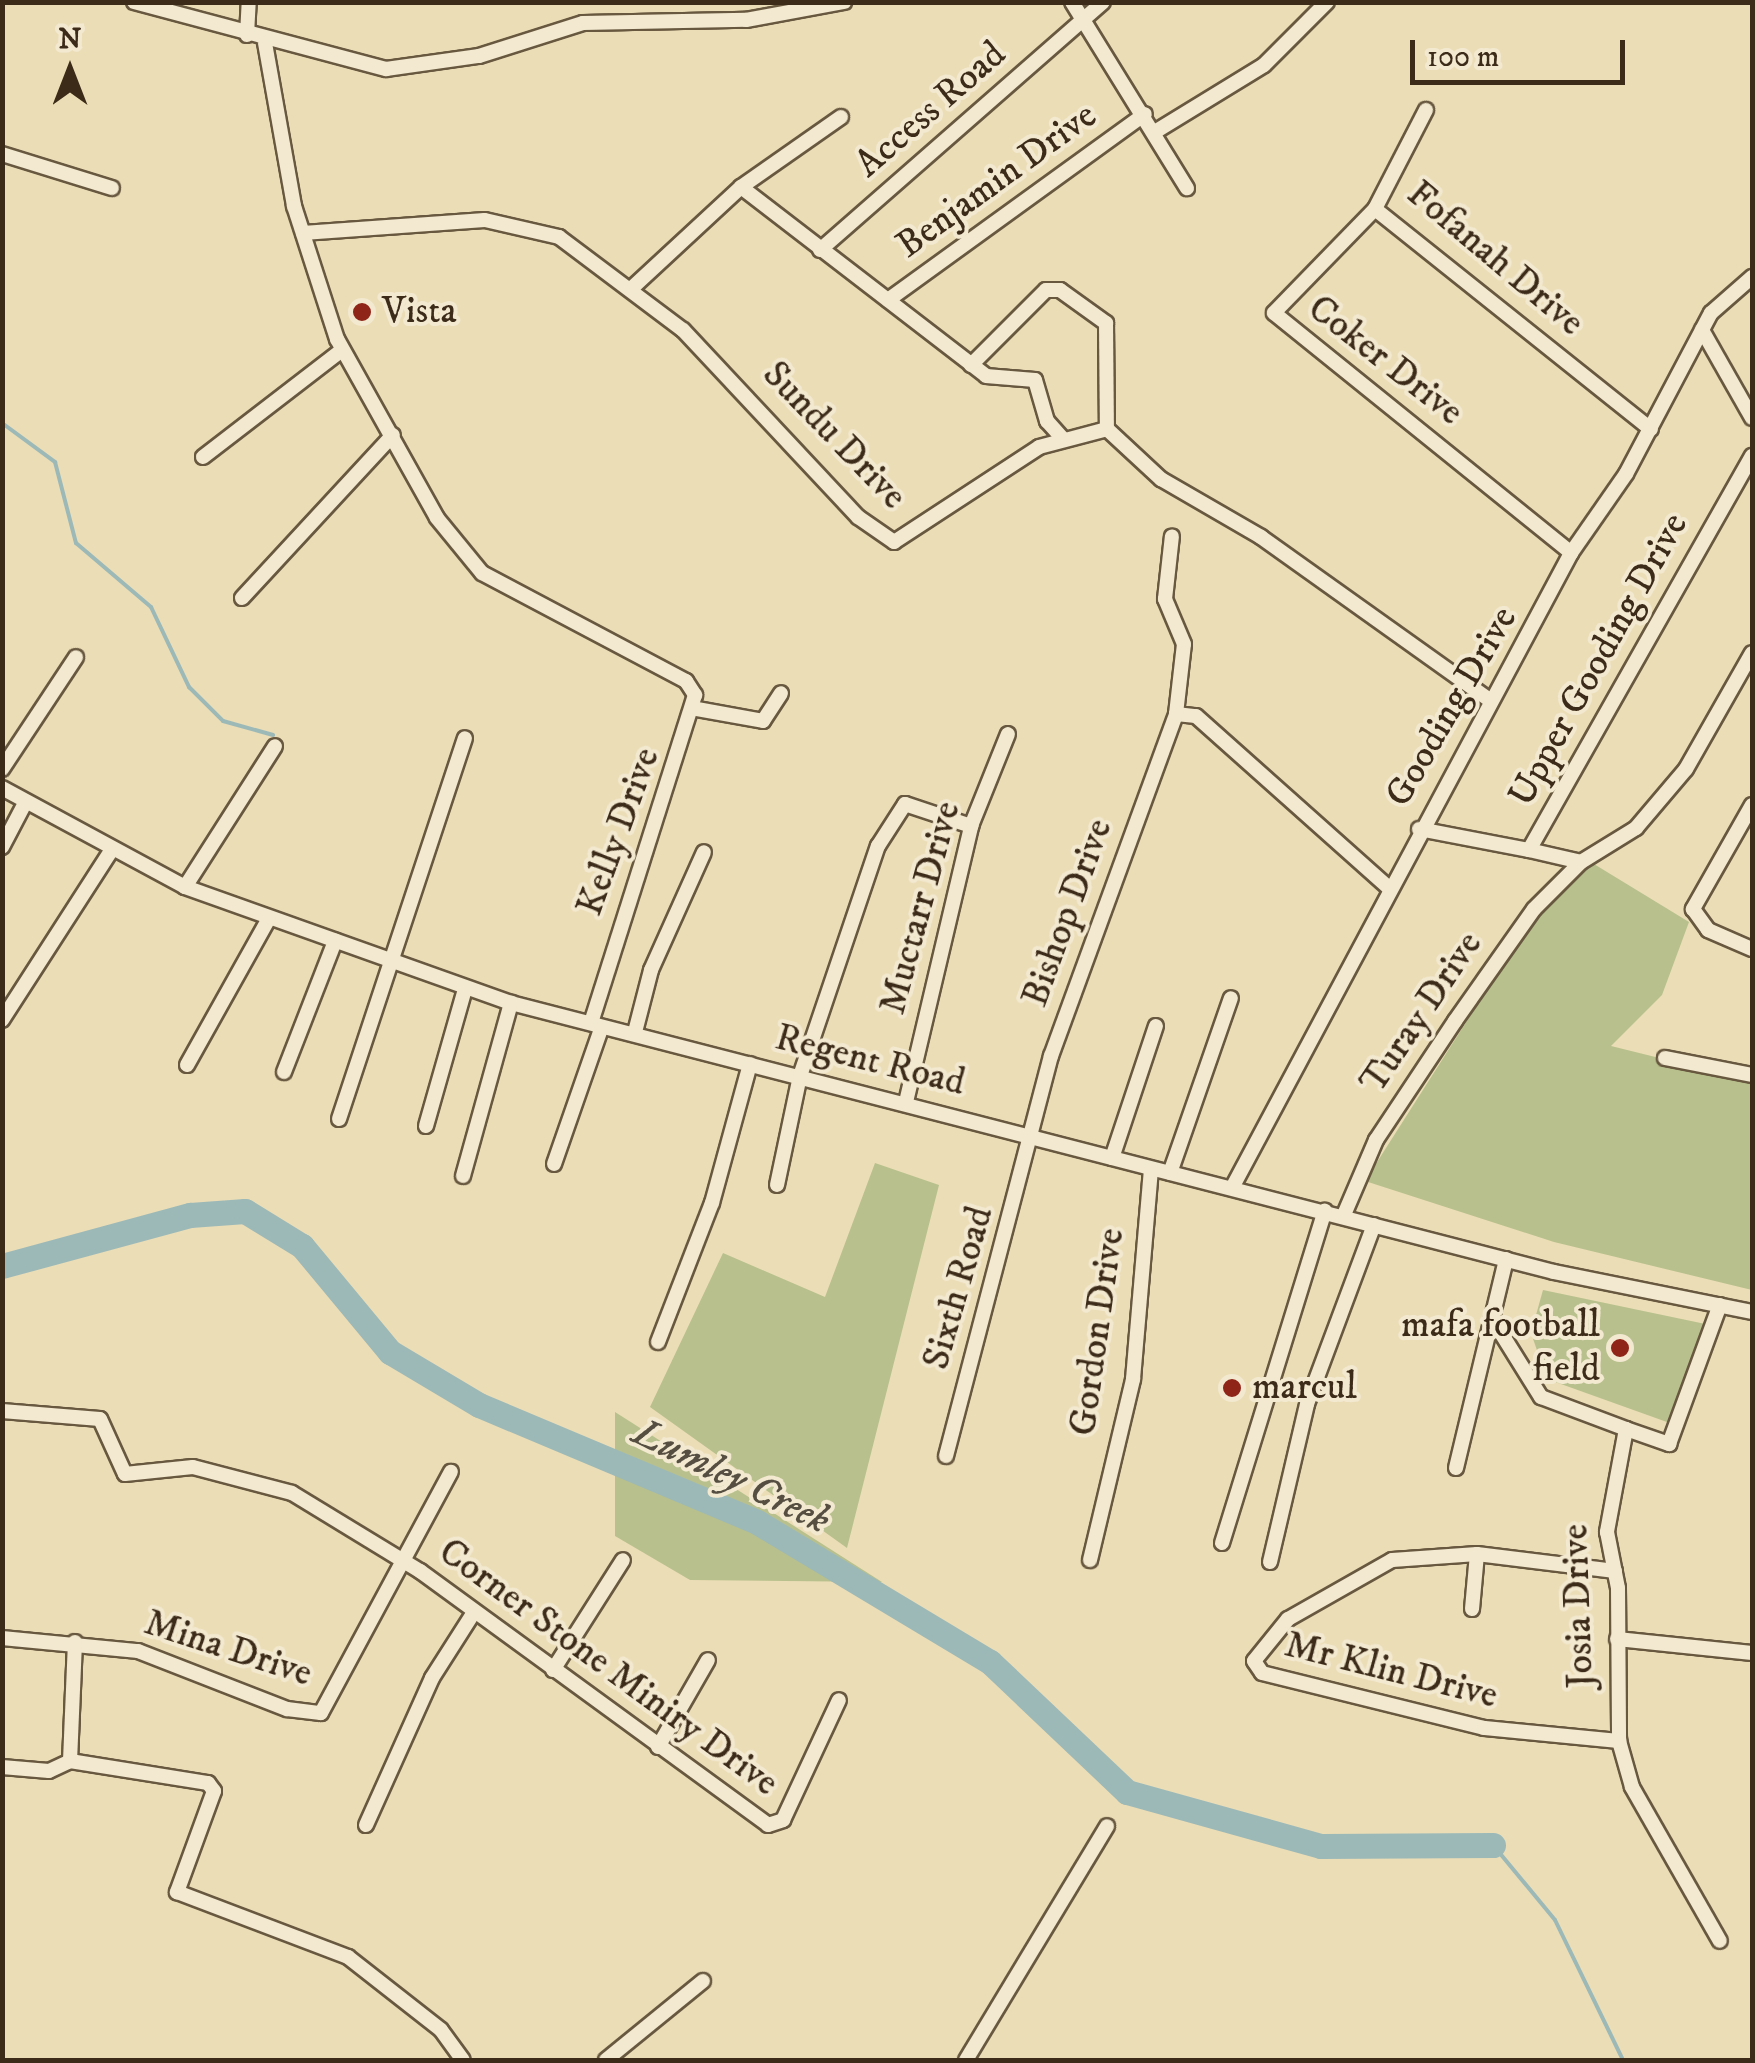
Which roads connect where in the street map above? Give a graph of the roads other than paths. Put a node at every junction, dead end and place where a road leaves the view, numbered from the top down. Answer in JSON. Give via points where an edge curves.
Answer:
{"nodes":[{"id":1,"x":134,"y":2,"type":"edge"},
{"id":2,"x":249,"y":2,"type":"edge"},
{"id":3,"x":844,"y":2,"type":"edge"},
{"id":4,"x":1072,"y":2,"type":"edge"},
{"id":5,"x":1104,"y":2,"type":"edge"},
{"id":6,"x":1326,"y":2,"type":"edge"},
{"id":7,"x":1083,"y":18,"type":"junction"},
{"id":8,"x":247,"y":35,"type":"junction"},
{"id":9,"x":265,"y":42,"type":"dead end"},
{"id":10,"x":1426,"y":110,"type":"dead end"},
{"id":11,"x":1145,"y":114,"type":"junction"},
{"id":12,"x":840,"y":117,"type":"dead end"},
{"id":13,"x":1158,"y":130,"type":"junction"},
{"id":14,"x":2,"y":154,"type":"edge"},
{"id":15,"x":742,"y":187,"type":"junction"},
{"id":16,"x":112,"y":188,"type":"dead end"},
{"id":17,"x":1187,"y":188,"type":"dead end"},
{"id":18,"x":1375,"y":210,"type":"junction"},
{"id":19,"x":304,"y":232,"type":"junction"},
{"id":20,"x":820,"y":250,"type":"junction"},
{"id":21,"x":1752,"y":277,"type":"edge"},
{"id":22,"x":633,"y":287,"type":"junction"},
{"id":23,"x":888,"y":300,"type":"junction"},
{"id":24,"x":1702,"y":330,"type":"junction"},
{"id":25,"x":342,"y":350,"type":"junction"},
{"id":26,"x":971,"y":365,"type":"junction"},
{"id":27,"x":1751,"y":414,"type":"edge"},
{"id":28,"x":1107,"y":429,"type":"junction"},
{"id":29,"x":1651,"y":429,"type":"junction"},
{"id":30,"x":393,"y":435,"type":"junction"},
{"id":31,"x":1064,"y":440,"type":"junction"},
{"id":32,"x":1752,"y":456,"type":"edge"},
{"id":33,"x":203,"y":457,"type":"dead end"},
{"id":34,"x":1172,"y":536,"type":"dead end"},
{"id":35,"x":1571,"y":553,"type":"junction"},
{"id":36,"x":242,"y":598,"type":"dead end"},
{"id":37,"x":1752,"y":653,"type":"edge"},
{"id":38,"x":76,"y":657,"type":"dead end"},
{"id":39,"x":781,"y":693,"type":"dead end"},
{"id":40,"x":1491,"y":702,"type":"junction"},
{"id":41,"x":697,"y":709,"type":"junction"},
{"id":42,"x":1176,"y":714,"type":"junction"},
{"id":43,"x":1008,"y":734,"type":"dead end"},
{"id":44,"x":465,"y":738,"type":"dead end"},
{"id":45,"x":275,"y":746,"type":"dead end"},
{"id":46,"x":2,"y":769,"type":"edge"},
{"id":47,"x":2,"y":788,"type":"edge"},
{"id":48,"x":25,"y":803,"type":"junction"},
{"id":49,"x":1752,"y":805,"type":"edge"},
{"id":50,"x":971,"y":826,"type":"junction"},
{"id":51,"x":1419,"y":829,"type":"junction"},
{"id":52,"x":2,"y":848,"type":"edge"},
{"id":53,"x":112,"y":849,"type":"junction"},
{"id":54,"x":1529,"y":850,"type":"junction"},
{"id":55,"x":704,"y":852,"type":"dead end"},
{"id":56,"x":1581,"y":862,"type":"junction"},
{"id":57,"x":184,"y":886,"type":"junction"},
{"id":58,"x":1388,"y":887,"type":"junction"},
{"id":59,"x":269,"y":918,"type":"junction"},
{"id":60,"x":335,"y":941,"type":"junction"},
{"id":61,"x":1752,"y":949,"type":"edge"},
{"id":62,"x":386,"y":959,"type":"junction"},
{"id":63,"x":465,"y":989,"type":"junction"},
{"id":64,"x":1231,"y":998,"type":"dead end"},
{"id":65,"x":511,"y":1003,"type":"junction"},
{"id":66,"x":2,"y":1020,"type":"edge"},
{"id":67,"x":596,"y":1025,"type":"junction"},
{"id":68,"x":1156,"y":1026,"type":"dead end"},
{"id":69,"x":634,"y":1032,"type":"junction"},
{"id":70,"x":1665,"y":1058,"type":"dead end"},
{"id":71,"x":750,"y":1064,"type":"junction"},
{"id":72,"x":187,"y":1065,"type":"dead end"},
{"id":73,"x":284,"y":1072,"type":"dead end"},
{"id":74,"x":1752,"y":1075,"type":"edge"},
{"id":75,"x":800,"y":1076,"type":"junction"},
{"id":76,"x":906,"y":1102,"type":"junction"},
{"id":77,"x":339,"y":1119,"type":"dead end"},
{"id":78,"x":426,"y":1126,"type":"dead end"},
{"id":79,"x":1034,"y":1137,"type":"junction"},
{"id":80,"x":1112,"y":1158,"type":"junction"},
{"id":81,"x":554,"y":1164,"type":"dead end"},
{"id":82,"x":1150,"y":1169,"type":"junction"},
{"id":83,"x":1170,"y":1173,"type":"junction"},
{"id":84,"x":464,"y":1176,"type":"dead end"},
{"id":85,"x":777,"y":1186,"type":"dead end"},
{"id":86,"x":1232,"y":1188,"type":"junction"},
{"id":87,"x":1325,"y":1212,"type":"junction"},
{"id":88,"x":1343,"y":1217,"type":"junction"},
{"id":89,"x":1374,"y":1225,"type":"junction"},
{"id":90,"x":1506,"y":1259,"type":"junction"},
{"id":91,"x":1720,"y":1306,"type":"junction"},
{"id":92,"x":1752,"y":1312,"type":"edge"},
{"id":93,"x":1493,"y":1320,"type":"junction"},
{"id":94,"x":658,"y":1342,"type":"dead end"},
{"id":95,"x":2,"y":1410,"type":"edge"},
{"id":96,"x":1626,"y":1429,"type":"junction"},
{"id":97,"x":946,"y":1456,"type":"dead end"},
{"id":98,"x":1456,"y":1468,"type":"dead end"},
{"id":99,"x":451,"y":1472,"type":"dead end"},
{"id":100,"x":1222,"y":1543,"type":"dead end"},
{"id":101,"x":1477,"y":1554,"type":"junction"},
{"id":102,"x":623,"y":1560,"type":"dead end"},
{"id":103,"x":1090,"y":1560,"type":"dead end"},
{"id":104,"x":402,"y":1561,"type":"junction"},
{"id":105,"x":1270,"y":1562,"type":"dead end"},
{"id":106,"x":1615,"y":1570,"type":"junction"},
{"id":107,"x":1472,"y":1609,"type":"dead end"},
{"id":108,"x":474,"y":1612,"type":"junction"},
{"id":109,"x":2,"y":1638,"type":"edge"},
{"id":110,"x":1617,"y":1638,"type":"junction"},
{"id":111,"x":75,"y":1642,"type":"junction"},
{"id":112,"x":1752,"y":1653,"type":"edge"},
{"id":113,"x":708,"y":1660,"type":"dead end"},
{"id":114,"x":553,"y":1670,"type":"junction"},
{"id":115,"x":839,"y":1700,"type":"dead end"},
{"id":116,"x":1619,"y":1740,"type":"junction"},
{"id":117,"x":658,"y":1747,"type":"junction"},
{"id":118,"x":70,"y":1761,"type":"junction"},
{"id":119,"x":2,"y":1767,"type":"edge"},
{"id":120,"x":366,"y":1826,"type":"dead end"},
{"id":121,"x":1107,"y":1826,"type":"dead end"},
{"id":122,"x":1720,"y":1940,"type":"dead end"},
{"id":123,"x":703,"y":1981,"type":"dead end"},
{"id":124,"x":463,"y":2060,"type":"edge"},
{"id":125,"x":606,"y":2060,"type":"edge"},
{"id":126,"x":966,"y":2060,"type":"edge"}],
"edges":[{"from":1,"to":8,"type":"street"},
{"from":2,"to":8,"type":"street"},
{"from":3,"to":8,"type":"street","via":[[764,19],[583,23],[421,67],[366,66]]},
{"from":4,"to":7,"type":"street"},
{"from":5,"to":7,"type":"street","name":"Access Road"},
{"from":6,"to":13,"type":"street","via":[[1264,65]]},
{"from":7,"to":11,"type":"street"},
{"from":7,"to":20,"type":"street","name":"Access Road"},
{"from":9,"to":19,"type":"street"},
{"from":10,"to":18,"type":"street","name":"Fofanah Drive"},
{"from":11,"to":13,"type":"street"},
{"from":11,"to":23,"type":"street","name":"Benjamin Drive"},
{"from":12,"to":15,"type":"street"},
{"from":13,"to":17,"type":"street"},
{"from":14,"to":16,"type":"street"},
{"from":15,"to":20,"type":"street"},
{"from":15,"to":22,"type":"street"},
{"from":18,"to":29,"type":"street","name":"Fofanah Drive"},
{"from":18,"to":35,"type":"street","name":"Coker Drive","via":[[1274,313]]},
{"from":19,"to":22,"type":"street","name":"Sundu Drive","via":[[519,223],[559,237]]},
{"from":19,"to":25,"type":"street"},
{"from":20,"to":23,"type":"street"},
{"from":21,"to":24,"type":"street","name":"Gooding Drive"},
{"from":22,"to":31,"type":"street","name":"Sundu Drive","via":[[740,384],[858,517],[894,542],[987,475]]},
{"from":23,"to":26,"type":"street"},
{"from":24,"to":27,"type":"street"},
{"from":24,"to":29,"type":"street","name":"Gooding Drive"},
{"from":25,"to":30,"type":"street"},
{"from":25,"to":33,"type":"street"},
{"from":26,"to":28,"type":"street","via":[[1046,290],[1060,290],[1106,323]]},
{"from":26,"to":31,"type":"street","via":[[992,379],[1035,380],[1047,421]]},
{"from":28,"to":31,"type":"street","name":"Sundu Drive"},
{"from":28,"to":40,"type":"street","via":[[1161,479],[1262,537]]},
{"from":29,"to":35,"type":"street","name":"Gooding Drive"},
{"from":30,"to":36,"type":"street"},
{"from":30,"to":41,"type":"street","name":"Kelly Drive","via":[[437,518],[482,573],[674,674]]},
{"from":32,"to":54,"type":"street","name":"Upper Gooding Drive"},
{"from":34,"to":42,"type":"street","name":"Bishop Drive","via":[[1166,599],[1184,644]]},
{"from":35,"to":40,"type":"street","name":"Gooding Drive"},
{"from":37,"to":56,"type":"street","name":"Turay Drive","via":[[1670,791],[1636,828]]},
{"from":38,"to":46,"type":"street"},
{"from":39,"to":41,"type":"street","via":[[763,721]]},
{"from":40,"to":51,"type":"street","name":"Gooding Drive"},
{"from":41,"to":67,"type":"street","name":"Kelly Drive"},
{"from":42,"to":58,"type":"street","via":[[1196,716]]},
{"from":42,"to":79,"type":"street","name":"Bishop Drive","via":[[1050,1056]]},
{"from":43,"to":50,"type":"street","name":"Muctarr Drive"},
{"from":44,"to":62,"type":"street"},
{"from":45,"to":57,"type":"street"},
{"from":47,"to":48,"type":"street","name":"Regent Road"},
{"from":48,"to":52,"type":"street"},
{"from":48,"to":53,"type":"street","name":"Regent Road"},
{"from":49,"to":61,"type":"street","via":[[1693,909],[1708,930]]},
{"from":50,"to":75,"type":"street","name":"Muctarr Drive","via":[[904,804],[878,846]]},
{"from":50,"to":76,"type":"street","name":"Muctarr Drive"},
{"from":51,"to":54,"type":"street","name":"Upper Gooding Drive"},
{"from":51,"to":58,"type":"street","name":"Gooding Drive"},
{"from":53,"to":57,"type":"street","name":"Regent Road"},
{"from":53,"to":66,"type":"street"},
{"from":54,"to":56,"type":"street"},
{"from":55,"to":69,"type":"street","via":[[650,970]]},
{"from":56,"to":88,"type":"street","name":"Turay Drive","via":[[1534,909],[1455,1021],[1376,1140]]},
{"from":57,"to":59,"type":"street","name":"Regent Road"},
{"from":58,"to":86,"type":"street","name":"Gooding Drive"},
{"from":59,"to":60,"type":"street","name":"Regent Road"},
{"from":59,"to":72,"type":"street"},
{"from":60,"to":62,"type":"street","name":"Regent Road"},
{"from":60,"to":73,"type":"street"},
{"from":62,"to":63,"type":"street","name":"Regent Road"},
{"from":62,"to":77,"type":"street"},
{"from":63,"to":65,"type":"street","name":"Regent Road"},
{"from":63,"to":78,"type":"street"},
{"from":64,"to":83,"type":"street"},
{"from":65,"to":67,"type":"street","name":"Regent Road"},
{"from":65,"to":84,"type":"street"},
{"from":67,"to":69,"type":"street","name":"Regent Road"},
{"from":67,"to":81,"type":"street","name":"Kelly Drive"},
{"from":68,"to":80,"type":"street"},
{"from":69,"to":71,"type":"street","name":"Regent Road"},
{"from":70,"to":74,"type":"street"},
{"from":71,"to":75,"type":"street","name":"Regent Road"},
{"from":71,"to":94,"type":"street","via":[[712,1203]]},
{"from":75,"to":76,"type":"street","name":"Regent Road"},
{"from":75,"to":85,"type":"street","name":"Muctarr Drive"},
{"from":76,"to":79,"type":"street","name":"Regent Road"},
{"from":79,"to":80,"type":"street","name":"Regent Road"},
{"from":79,"to":97,"type":"street","name":"Sixth Road"},
{"from":80,"to":82,"type":"street","name":"Regent Road"},
{"from":82,"to":83,"type":"street","name":"Regent Road"},
{"from":82,"to":103,"type":"street","name":"Gordon Drive","via":[[1133,1379]]},
{"from":83,"to":86,"type":"street","name":"Regent Road"},
{"from":86,"to":87,"type":"street","name":"Regent Road"},
{"from":87,"to":88,"type":"street","name":"Regent Road"},
{"from":87,"to":100,"type":"street"},
{"from":88,"to":89,"type":"street","name":"Regent Road"},
{"from":89,"to":90,"type":"street","name":"Regent Road"},
{"from":89,"to":105,"type":"street","via":[[1307,1404]]},
{"from":90,"to":91,"type":"street","name":"Regent Road"},
{"from":90,"to":93,"type":"street"},
{"from":91,"to":92,"type":"street","name":"Regent Road"},
{"from":91,"to":96,"type":"street","via":[[1669,1444]]},
{"from":93,"to":96,"type":"street","via":[[1541,1396]]},
{"from":93,"to":98,"type":"street"},
{"from":95,"to":104,"type":"street","name":"Corner Stone Miniry Drive","via":[[100,1418],[125,1474],[194,1467],[292,1493]]},
{"from":96,"to":106,"type":"street","name":"Josia Drive","via":[[1608,1510]]},
{"from":99,"to":104,"type":"street"},
{"from":101,"to":106,"type":"street","name":"Mr Klin Drive"},
{"from":101,"to":107,"type":"street"},
{"from":101,"to":116,"type":"street","name":"Mr Klin Drive","via":[[1392,1560],[1351,1578],[1264,1638],[1256,1670],[1541,1740]]},
{"from":102,"to":114,"type":"street"},
{"from":104,"to":108,"type":"street","name":"Corner Stone Miniry Drive"},
{"from":104,"to":111,"type":"street","name":"Mina Drive","via":[[321,1712],[287,1709],[138,1651]]},
{"from":106,"to":110,"type":"street","name":"Josia Drive"},
{"from":108,"to":114,"type":"street","name":"Corner Stone Miniry Drive"},
{"from":108,"to":120,"type":"street","via":[[432,1678]]},
{"from":109,"to":111,"type":"street","name":"Mina Drive"},
{"from":110,"to":112,"type":"street"},
{"from":110,"to":116,"type":"street","name":"Josia Drive"},
{"from":111,"to":118,"type":"street"},
{"from":113,"to":117,"type":"street"},
{"from":114,"to":117,"type":"street","name":"Corner Stone Miniry Drive"},
{"from":115,"to":117,"type":"street","name":"Corner Stone Miniry Drive","via":[[776,1826]]},
{"from":116,"to":122,"type":"street","name":"Josia Drive","via":[[1632,1787]]},
{"from":118,"to":119,"type":"street","via":[[49,1771]]},
{"from":118,"to":124,"type":"street","via":[[208,1783],[213,1798],[174,1878],[177,1892],[348,1956],[441,2030]]},
{"from":121,"to":126,"type":"street"},
{"from":123,"to":125,"type":"street"}]}
